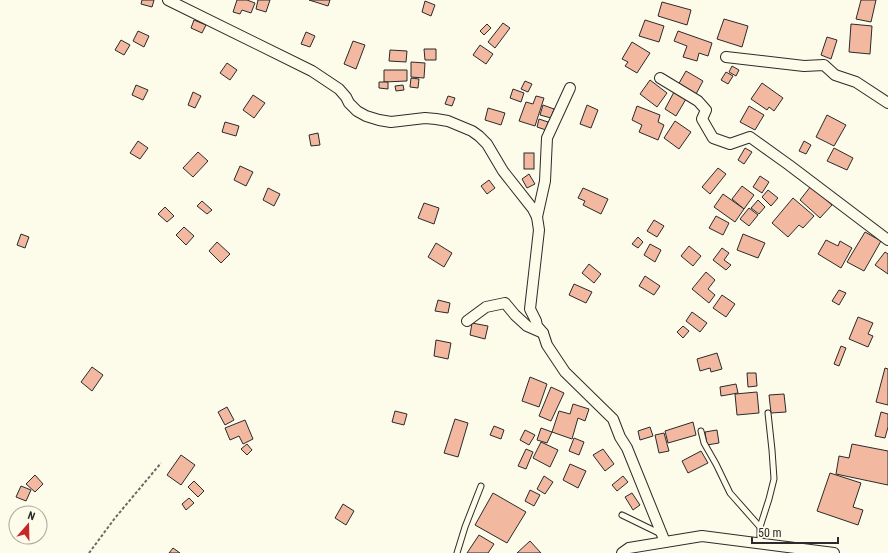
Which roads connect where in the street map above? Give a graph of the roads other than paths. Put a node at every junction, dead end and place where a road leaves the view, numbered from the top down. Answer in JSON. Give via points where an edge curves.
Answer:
{"nodes":[{"id":1,"x":168,"y":0,"type":"edge"},
{"id":2,"x":726,"y":57,"type":"dead end"},
{"id":3,"x":660,"y":78,"type":"dead end"},
{"id":4,"x":570,"y":88,"type":"dead end"},
{"id":5,"x":888,"y":104,"type":"edge"},
{"id":6,"x":538,"y":217,"type":"junction"},
{"id":7,"x":888,"y":240,"type":"edge"},
{"id":8,"x":467,"y":321,"type":"dead end"},
{"id":9,"x":543,"y":333,"type":"junction"},
{"id":10,"x":768,"y":414,"type":"dead end"},
{"id":11,"x":702,"y":431,"type":"dead end"},
{"id":12,"x":481,"y":486,"type":"dead end"},
{"id":13,"x":622,"y":515,"type":"dead end"},
{"id":14,"x":760,"y":527,"type":"junction"},
{"id":15,"x":663,"y":538,"type":"junction"},
{"id":16,"x":760,"y":543,"type":"junction"},
{"id":17,"x":457,"y":553,"type":"edge"},
{"id":18,"x":622,"y":553,"type":"edge"},
{"id":19,"x":834,"y":553,"type":"edge"}],
"edges":[{"from":1,"to":6,"type":"street","via":[[312,71],[339,89],[349,103],[366,116],[391,122],[436,119],[472,131],[487,144],[503,171]]},
{"from":2,"to":5,"type":"street","via":[[804,66],[824,65],[835,75],[856,82]]},
{"from":3,"to":7,"type":"street","via":[[698,101],[706,110],[702,119],[713,138],[730,144],[750,137]]},
{"from":4,"to":6,"type":"street","via":[[547,138],[545,181]]},
{"from":6,"to":9,"type":"street","via":[[539,230],[530,309]]},
{"from":8,"to":9,"type":"street","via":[[486,307],[505,303],[527,326]]},
{"from":9,"to":15,"type":"street","via":[[547,345],[565,372],[613,419]]},
{"from":10,"to":14,"type":"lane","via":[[774,479]]},
{"from":11,"to":14,"type":"lane","via":[[704,444],[730,493]]},
{"from":12,"to":17,"type":"lane"},
{"from":13,"to":15,"type":"lane"},
{"from":14,"to":16,"type":"lane"},
{"from":15,"to":16,"type":"street","via":[[702,536]]},
{"from":15,"to":18,"type":"street"},
{"from":16,"to":19,"type":"street"}]}
